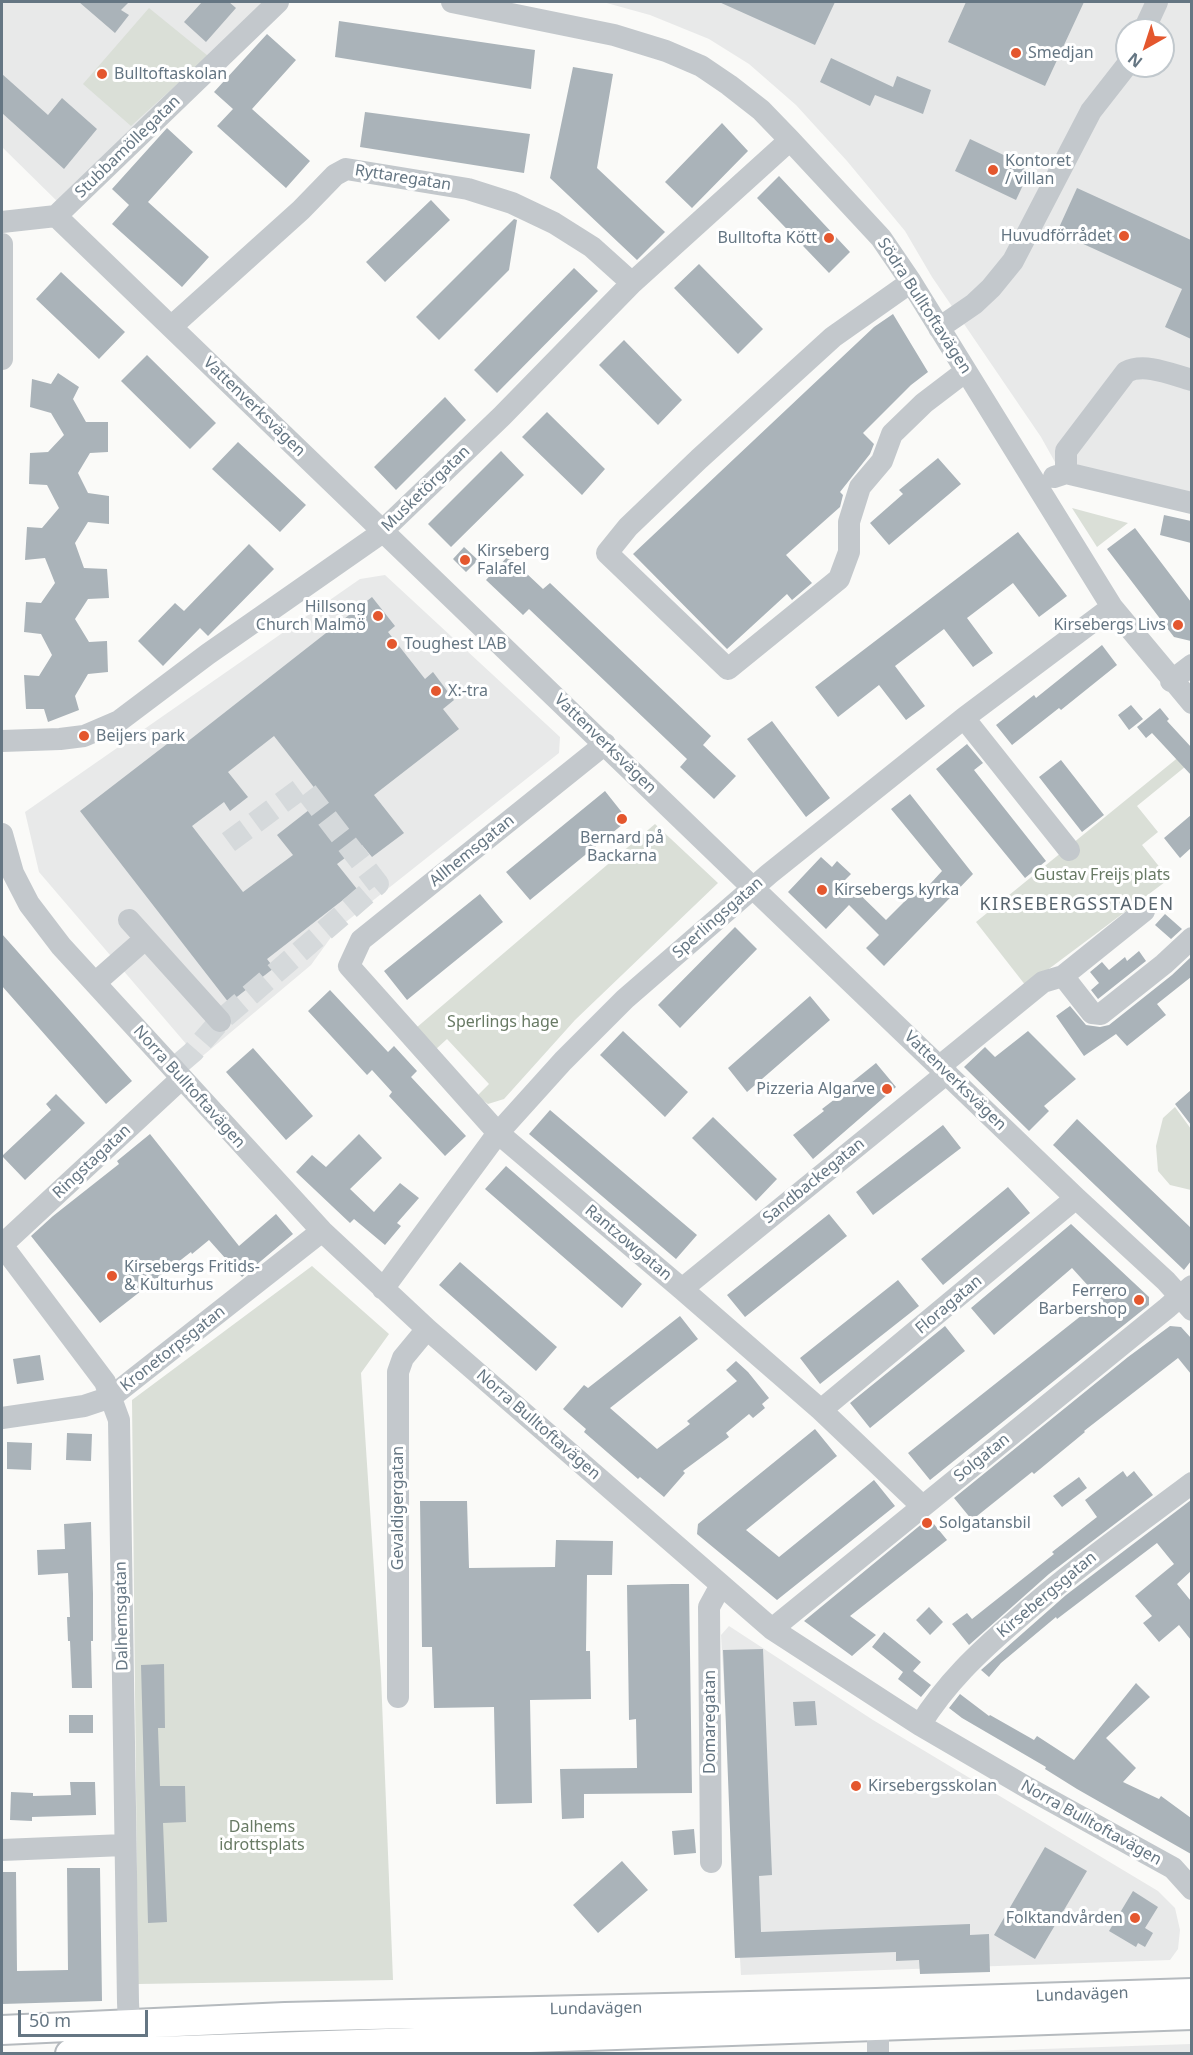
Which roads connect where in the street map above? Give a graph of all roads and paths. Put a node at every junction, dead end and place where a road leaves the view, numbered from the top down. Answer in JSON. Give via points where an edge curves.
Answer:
{"nodes":[{"id":1,"x":278,"y":2,"type":"edge"},
{"id":2,"x":452,"y":2,"type":"edge"},
{"id":3,"x":1157,"y":2,"type":"edge"},
{"id":4,"x":1150,"y":18,"type":"edge"},
{"id":5,"x":1117,"y":78,"type":"edge"},
{"id":6,"x":790,"y":140,"type":"junction"},
{"id":7,"x":56,"y":216,"type":"junction"},
{"id":8,"x":2,"y":222,"type":"edge"},
{"id":9,"x":2,"y":244,"type":"edge"},
{"id":10,"x":911,"y":282,"type":"junction"},
{"id":11,"x":632,"y":283,"type":"junction"},
{"id":12,"x":171,"y":327,"type":"junction"},
{"id":13,"x":939,"y":328,"type":"junction"},
{"id":14,"x":2,"y":359,"type":"edge"},
{"id":15,"x":966,"y":370,"type":"junction"},
{"id":16,"x":1191,"y":380,"type":"edge"},
{"id":17,"x":1066,"y":473,"type":"junction"},
{"id":18,"x":1036,"y":486,"type":"junction"},
{"id":19,"x":1191,"y":503,"type":"edge"},
{"id":20,"x":383,"y":531,"type":"junction"},
{"id":21,"x":1112,"y":607,"type":"junction"},
{"id":22,"x":1191,"y":665,"type":"edge"},
{"id":23,"x":1171,"y":681,"type":"junction"},
{"id":24,"x":1191,"y":703,"type":"edge"},
{"id":25,"x":964,"y":718,"type":"junction"},
{"id":26,"x":2,"y":741,"type":"edge"},
{"id":27,"x":605,"y":744,"type":"junction"},
{"id":28,"x":2,"y":834,"type":"edge"},
{"id":29,"x":1070,"y":850,"type":"dead end"},
{"id":30,"x":753,"y":888,"type":"junction"},
{"id":31,"x":1144,"y":911,"type":"dead end"},
{"id":32,"x":129,"y":920,"type":"dead end"},
{"id":33,"x":1191,"y":938,"type":"edge"},
{"id":34,"x":145,"y":939,"type":"junction"},
{"id":35,"x":349,"y":966,"type":"joint"},
{"id":36,"x":1063,"y":976,"type":"junction"},
{"id":37,"x":95,"y":983,"type":"junction"},
{"id":38,"x":220,"y":1021,"type":"dead end"},
{"id":39,"x":178,"y":1070,"type":"junction"},
{"id":40,"x":943,"y":1070,"type":"junction"},
{"id":41,"x":498,"y":1133,"type":"junction"},
{"id":42,"x":1076,"y":1198,"type":"junction"},
{"id":43,"x":322,"y":1231,"type":"junction"},
{"id":44,"x":2,"y":1245,"type":"edge"},
{"id":45,"x":383,"y":1288,"type":"junction"},
{"id":46,"x":682,"y":1289,"type":"junction"},
{"id":47,"x":1188,"y":1298,"type":"edge"},
{"id":48,"x":427,"y":1329,"type":"junction"},
{"id":49,"x":111,"y":1397,"type":"junction"},
{"id":50,"x":821,"y":1410,"type":"junction"},
{"id":51,"x":2,"y":1418,"type":"edge"},
{"id":52,"x":1191,"y":1482,"type":"edge"},
{"id":53,"x":922,"y":1506,"type":"junction"},
{"id":54,"x":721,"y":1585,"type":"junction"},
{"id":55,"x":772,"y":1629,"type":"junction"},
{"id":56,"x":398,"y":1697,"type":"dead end"},
{"id":57,"x":920,"y":1725,"type":"junction"},
{"id":58,"x":124,"y":1845,"type":"junction"},
{"id":59,"x":2,"y":1850,"type":"edge"},
{"id":60,"x":711,"y":1862,"type":"dead end"},
{"id":61,"x":1191,"y":1888,"type":"edge"},
{"id":62,"x":1191,"y":1993,"type":"edge"},
{"id":63,"x":1191,"y":2015,"type":"edge"},
{"id":64,"x":129,"y":2024,"type":"junction"},
{"id":65,"x":2,"y":2030,"type":"edge"},
{"id":66,"x":878,"y":2040,"type":"edge"},
{"id":67,"x":284,"y":2050,"type":"edge"},
{"id":68,"x":148,"y":2052,"type":"edge"},
{"id":69,"x":70,"y":2054,"type":"edge"}],
"edges":[{"from":1,"to":7,"type":"street","name":"Stubbamöllegatan"},
{"from":2,"to":6,"type":"street","name":"Södra Bulltoftavägen","via":[[614,34],[666,51],[701,66],[729,85]]},
{"from":3,"to":4,"type":"street"},
{"from":5,"to":13,"type":"street","via":[[1091,111],[1013,261],[975,304]]},
{"from":6,"to":10,"type":"street","name":"Södra Bulltoftavägen","via":[[881,238]]},
{"from":6,"to":11,"type":"street","name":"Musketörgatan"},
{"from":7,"to":8,"type":"street"},
{"from":7,"to":12,"type":"street","name":"Vattenverksvägen"},
{"from":9,"to":14,"type":"street"},
{"from":10,"to":13,"type":"street","name":"Södra Bulltoftavägen"},
{"from":10,"to":15,"type":"street","via":[[833,337],[699,459],[628,527],[607,553],[728,669],[839,579],[849,552],[849,522],[860,487],[882,461],[892,434]]},
{"from":11,"to":12,"type":"street","name":"Ryttaregatan","via":[[592,247],[554,223],[512,204],[468,189],[346,169]]},
{"from":11,"to":20,"type":"street","name":"Musketörgatan"},
{"from":12,"to":20,"type":"street","name":"Vattenverksvägen"},
{"from":13,"to":15,"type":"street","name":"Södra Bulltoftavägen"},
{"from":15,"to":18,"type":"street","name":"Södra Bulltoftavägen"},
{"from":16,"to":17,"type":"street","via":[[1156,370],[1126,372],[1066,450]]},
{"from":17,"to":18,"type":"street"},
{"from":17,"to":19,"type":"street"},
{"from":18,"to":21,"type":"street","name":"Södra Bulltoftavägen"},
{"from":20,"to":26,"type":"street","name":"Musketörgatan","via":[[119,721],[84,736]]},
{"from":20,"to":27,"type":"street","name":"Vattenverksvägen"},
{"from":21,"to":23,"type":"street","name":"Södra Bulltoftavägen"},
{"from":21,"to":25,"type":"street","name":"Sperlingsgatan"},
{"from":22,"to":23,"type":"street"},
{"from":23,"to":24,"type":"street","name":"Södra Bulltoftavägen"},
{"from":25,"to":29,"type":"street"},
{"from":25,"to":30,"type":"street","name":"Sperlingsgatan"},
{"from":27,"to":30,"type":"street","name":"Vattenverksvägen"},
{"from":27,"to":35,"type":"street","name":"Allhemsgatan","via":[[361,940]]},
{"from":28,"to":37,"type":"street","name":"Norra Bulltoftavägen","via":[[13,873],[29,904]]},
{"from":30,"to":40,"type":"street","name":"Vattenverksvägen"},
{"from":30,"to":41,"type":"street","name":"Sperlingsgatan","via":[[625,999]]},
{"from":31,"to":36,"type":"street","name":"Sandbackegatan"},
{"from":32,"to":34,"type":"street"},
{"from":33,"to":36,"type":"street","via":[[1101,1014],[1092,1013]]},
{"from":34,"to":37,"type":"street"},
{"from":34,"to":38,"type":"street"},
{"from":35,"to":41,"type":"street","name":"Rantzowgatan"},
{"from":36,"to":40,"type":"street","name":"Sandbackegatan","via":[[1043,982]]},
{"from":37,"to":39,"type":"street","name":"Norra Bulltoftavägen"},
{"from":39,"to":43,"type":"street","name":"Norra Bulltoftavägen"},
{"from":39,"to":44,"type":"street","name":"Ringstagatan"},
{"from":40,"to":42,"type":"street","name":"Vattenverksvägen"},
{"from":40,"to":46,"type":"street","name":"Sandbackegatan"},
{"from":41,"to":45,"type":"street","name":"Sperlingsgatan"},
{"from":41,"to":46,"type":"street","name":"Rantzowgatan"},
{"from":42,"to":47,"type":"street","name":"Vattenverksvägen"},
{"from":42,"to":50,"type":"street","name":"Floragatan"},
{"from":43,"to":45,"type":"street","name":"Norra Bulltoftavägen"},
{"from":43,"to":49,"type":"street","name":"Kronetorpsgatan"},
{"from":44,"to":49,"type":"street","name":"Dalhemsgatan","via":[[105,1382]]},
{"from":45,"to":48,"type":"street","name":"Norra Bulltoftavägen"},
{"from":46,"to":50,"type":"street","name":"Rantzowgatan"},
{"from":47,"to":53,"type":"street","name":"Solgatan"},
{"from":48,"to":54,"type":"street","name":"Norra Bulltoftavägen"},
{"from":48,"to":56,"type":"street","name":"Gevaldigergatan","via":[[403,1358],[398,1372]]},
{"from":49,"to":51,"type":"street","name":"Kronetorpsgatan","via":[[84,1406]]},
{"from":49,"to":58,"type":"street","name":"Dalhemsgatan","via":[[119,1420]]},
{"from":50,"to":53,"type":"street","name":"Rantzowgatan"},
{"from":52,"to":57,"type":"street","name":"Kirsebergsgatan","via":[[1058,1583],[968,1663]]},
{"from":53,"to":55,"type":"street","name":"Solgatan"},
{"from":54,"to":55,"type":"street","name":"Norra Bulltoftavägen"},
{"from":54,"to":60,"type":"street","name":"Domaregatan","via":[[709,1607]]},
{"from":55,"to":57,"type":"street","name":"Norra Bulltoftavägen"},
{"from":57,"to":61,"type":"street","name":"Norra Bulltoftavägen","via":[[1173,1868]]},
{"from":58,"to":59,"type":"street"},
{"from":58,"to":64,"type":"street","name":"Dalhemsgatan"},
{"from":62,"to":64,"type":"main road","name":"Lundavägen"},
{"from":63,"to":66,"type":"main road","name":"Lundavägen"},
{"from":64,"to":65,"type":"main road","name":"Lundavägen"},
{"from":64,"to":68,"type":"street"},
{"from":66,"to":67,"type":"main road","name":"Lundavägen"},
{"from":67,"to":68,"type":"main road","name":"Lundavägen"},
{"from":68,"to":69,"type":"main road","name":"Lundavägen"}]}
